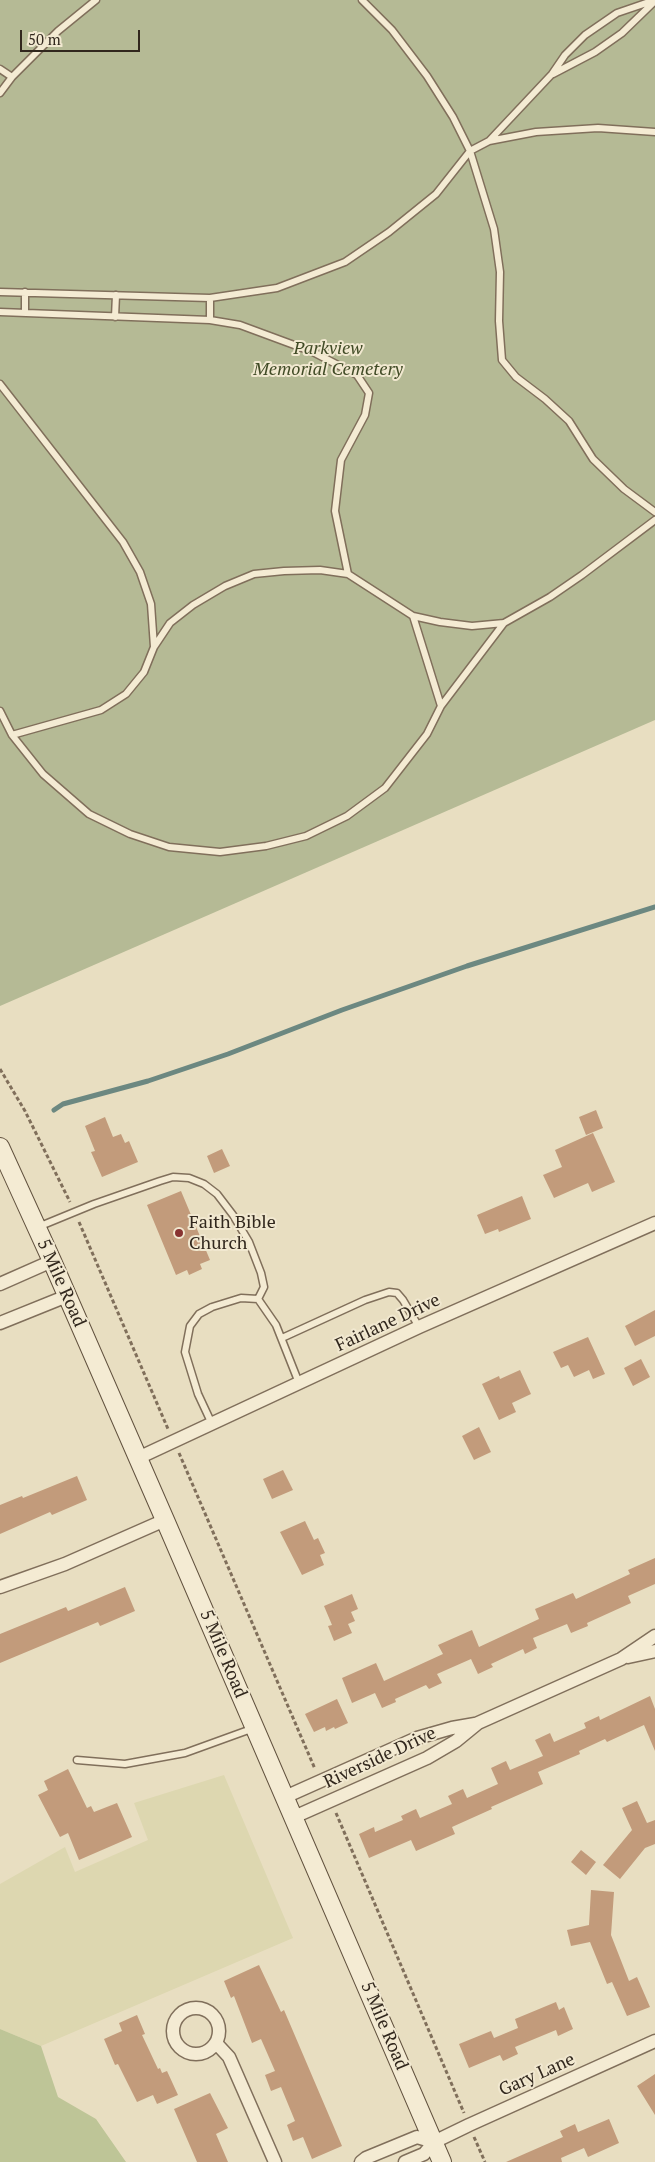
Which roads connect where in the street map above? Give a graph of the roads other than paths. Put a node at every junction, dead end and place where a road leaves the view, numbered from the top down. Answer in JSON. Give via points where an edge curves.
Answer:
{"nodes":[{"id":1,"x":96,"y":0,"type":"edge"},
{"id":2,"x":362,"y":0,"type":"edge"},
{"id":3,"x":655,"y":1,"type":"edge"},
{"id":4,"x":0,"y":69,"type":"edge"},
{"id":5,"x":552,"y":74,"type":"junction"},
{"id":6,"x":12,"y":77,"type":"junction"},
{"id":7,"x":0,"y":93,"type":"edge"},
{"id":8,"x":655,"y":132,"type":"edge"},
{"id":9,"x":489,"y":141,"type":"junction"},
{"id":10,"x":470,"y":151,"type":"junction"},
{"id":11,"x":0,"y":292,"type":"edge"},
{"id":12,"x":25,"y":292,"type":"junction"},
{"id":13,"x":116,"y":295,"type":"junction"},
{"id":14,"x":210,"y":298,"type":"junction"},
{"id":15,"x":0,"y":312,"type":"edge"},
{"id":16,"x":25,"y":313,"type":"junction"},
{"id":17,"x":115,"y":316,"type":"junction"},
{"id":18,"x":210,"y":320,"type":"junction"},
{"id":19,"x":0,"y":384,"type":"edge"},
{"id":20,"x":655,"y":512,"type":"edge"},
{"id":21,"x":655,"y":520,"type":"edge"},
{"id":22,"x":348,"y":574,"type":"junction"},
{"id":23,"x":413,"y":616,"type":"junction"},
{"id":24,"x":504,"y":623,"type":"junction"},
{"id":25,"x":154,"y":647,"type":"junction"},
{"id":26,"x":441,"y":706,"type":"junction"},
{"id":27,"x":0,"y":710,"type":"edge"},
{"id":28,"x":12,"y":735,"type":"junction"},
{"id":29,"x":0,"y":1148,"type":"edge"},
{"id":30,"x":655,"y":1223,"type":"edge"},
{"id":31,"x":37,"y":1227,"type":"junction"},
{"id":32,"x":52,"y":1261,"type":"junction"},
{"id":33,"x":0,"y":1284,"type":"edge"},
{"id":34,"x":67,"y":1296,"type":"junction"},
{"id":35,"x":258,"y":1299,"type":"junction"},
{"id":36,"x":0,"y":1323,"type":"edge"},
{"id":37,"x":419,"y":1327,"type":"junction"},
{"id":38,"x":282,"y":1338,"type":"junction"},
{"id":39,"x":299,"y":1383,"type":"junction"},
{"id":40,"x":212,"y":1424,"type":"junction"},
{"id":41,"x":138,"y":1458,"type":"junction"},
{"id":42,"x":165,"y":1520,"type":"junction"},
{"id":43,"x":0,"y":1587,"type":"edge"},
{"id":44,"x":655,"y":1636,"type":"edge"},
{"id":45,"x":655,"y":1651,"type":"edge"},
{"id":46,"x":621,"y":1659,"type":"junction"},
{"id":47,"x":478,"y":1723,"type":"junction"},
{"id":48,"x":255,"y":1728,"type":"junction"},
{"id":49,"x":77,"y":1760,"type":"dead end"},
{"id":50,"x":285,"y":1797,"type":"junction"},
{"id":51,"x":294,"y":1817,"type":"junction"},
{"id":52,"x":655,"y":2042,"type":"edge"},
{"id":53,"x":216,"y":2044,"type":"dead end"},
{"id":54,"x":434,"y":2142,"type":"junction"},
{"id":55,"x":275,"y":2162,"type":"edge"},
{"id":56,"x":361,"y":2162,"type":"edge"},
{"id":57,"x":405,"y":2162,"type":"edge"},
{"id":58,"x":442,"y":2162,"type":"edge"}],
"edges":[{"from":1,"to":6,"type":"lane","via":[[58,31]]},
{"from":2,"to":10,"type":"lane","via":[[392,30],[427,76]]},
{"from":3,"to":5,"type":"lane","via":[[622,33],[595,52]]},
{"from":3,"to":5,"type":"lane","via":[[617,13],[585,35]]},
{"from":4,"to":6,"type":"lane"},
{"from":5,"to":9,"type":"lane"},
{"from":6,"to":7,"type":"lane"},
{"from":8,"to":9,"type":"lane","via":[[598,128],[536,132]]},
{"from":9,"to":10,"type":"lane"},
{"from":10,"to":14,"type":"lane","via":[[436,194],[345,262],[278,288]]},
{"from":10,"to":20,"type":"lane","via":[[494,229],[500,272],[502,360],[516,377],[569,421],[592,459]]},
{"from":11,"to":12,"type":"lane"},
{"from":12,"to":13,"type":"lane"},
{"from":12,"to":16,"type":"lane"},
{"from":13,"to":14,"type":"lane"},
{"from":13,"to":17,"type":"lane"},
{"from":14,"to":18,"type":"lane"},
{"from":15,"to":16,"type":"lane"},
{"from":16,"to":17,"type":"lane"},
{"from":17,"to":18,"type":"lane"},
{"from":18,"to":22,"type":"lane","via":[[240,325],[313,352],[358,376],[369,393],[365,415],[341,460],[336,502]]},
{"from":19,"to":25,"type":"lane","via":[[123,542],[140,572],[151,604]]},
{"from":21,"to":24,"type":"lane","via":[[550,597]]},
{"from":22,"to":23,"type":"lane"},
{"from":22,"to":25,"type":"lane","via":[[320,570],[254,574],[193,605],[170,623]]},
{"from":23,"to":24,"type":"lane","via":[[472,626]]},
{"from":23,"to":26,"type":"lane"},
{"from":24,"to":26,"type":"lane"},
{"from":25,"to":28,"type":"lane","via":[[144,672],[126,694],[101,710]]},
{"from":26,"to":28,"type":"lane","via":[[427,734],[385,788],[347,816],[306,836],[266,846],[220,852],[169,846],[130,834],[89,814],[43,774]]},
{"from":27,"to":28,"type":"lane"},
{"from":29,"to":31,"type":"main road","name":"5 Mile Road"},
{"from":30,"to":37,"type":"street","name":"Fairlane Drive"},
{"from":31,"to":32,"type":"main road","name":"5 Mile Road"},
{"from":31,"to":35,"type":"lane","via":[[173,1177],[189,1178],[217,1194],[249,1242],[264,1288]]},
{"from":32,"to":33,"type":"street"},
{"from":32,"to":34,"type":"main road","name":"5 Mile Road"},
{"from":34,"to":36,"type":"street"},
{"from":34,"to":41,"type":"main road","name":"5 Mile Road"},
{"from":35,"to":38,"type":"lane"},
{"from":35,"to":40,"type":"lane","via":[[240,1298],[212,1307],[199,1314],[190,1326],[186,1352],[198,1394]]},
{"from":37,"to":38,"type":"lane","via":[[397,1293],[389,1292]]},
{"from":37,"to":39,"type":"street","name":"Fairlane Drive"},
{"from":38,"to":39,"type":"lane"},
{"from":39,"to":40,"type":"street","name":"Fairlane Drive"},
{"from":40,"to":41,"type":"street","name":"Fairlane Drive"},
{"from":41,"to":42,"type":"main road","name":"5 Mile Road"},
{"from":42,"to":43,"type":"street","via":[[65,1564]]},
{"from":42,"to":48,"type":"main road","name":"5 Mile Road"},
{"from":44,"to":46,"type":"street","name":"Riverside Drive"},
{"from":45,"to":46,"type":"street","name":"Riverside Drive"},
{"from":46,"to":47,"type":"street","name":"Riverside Drive"},
{"from":47,"to":50,"type":"street","name":"Riverside Drive","via":[[417,1738]]},
{"from":47,"to":51,"type":"street","name":"Riverside Drive","via":[[427,1758]]},
{"from":48,"to":49,"type":"lane","via":[[185,1753],[125,1764]]},
{"from":48,"to":50,"type":"main road","name":"5 Mile Road"},
{"from":50,"to":51,"type":"main road","name":"5 Mile Road"},
{"from":51,"to":54,"type":"main road","name":"5 Mile Road"},
{"from":52,"to":54,"type":"street","name":"Gary Lane"},
{"from":53,"to":55,"type":"street","via":[[228,2057]]},
{"from":54,"to":56,"type":"street","via":[[416,2137]]},
{"from":54,"to":57,"type":"street","name":"Gary Lane","via":[[424,2154]]},
{"from":54,"to":58,"type":"main road","name":"5 Mile Road"}]}
